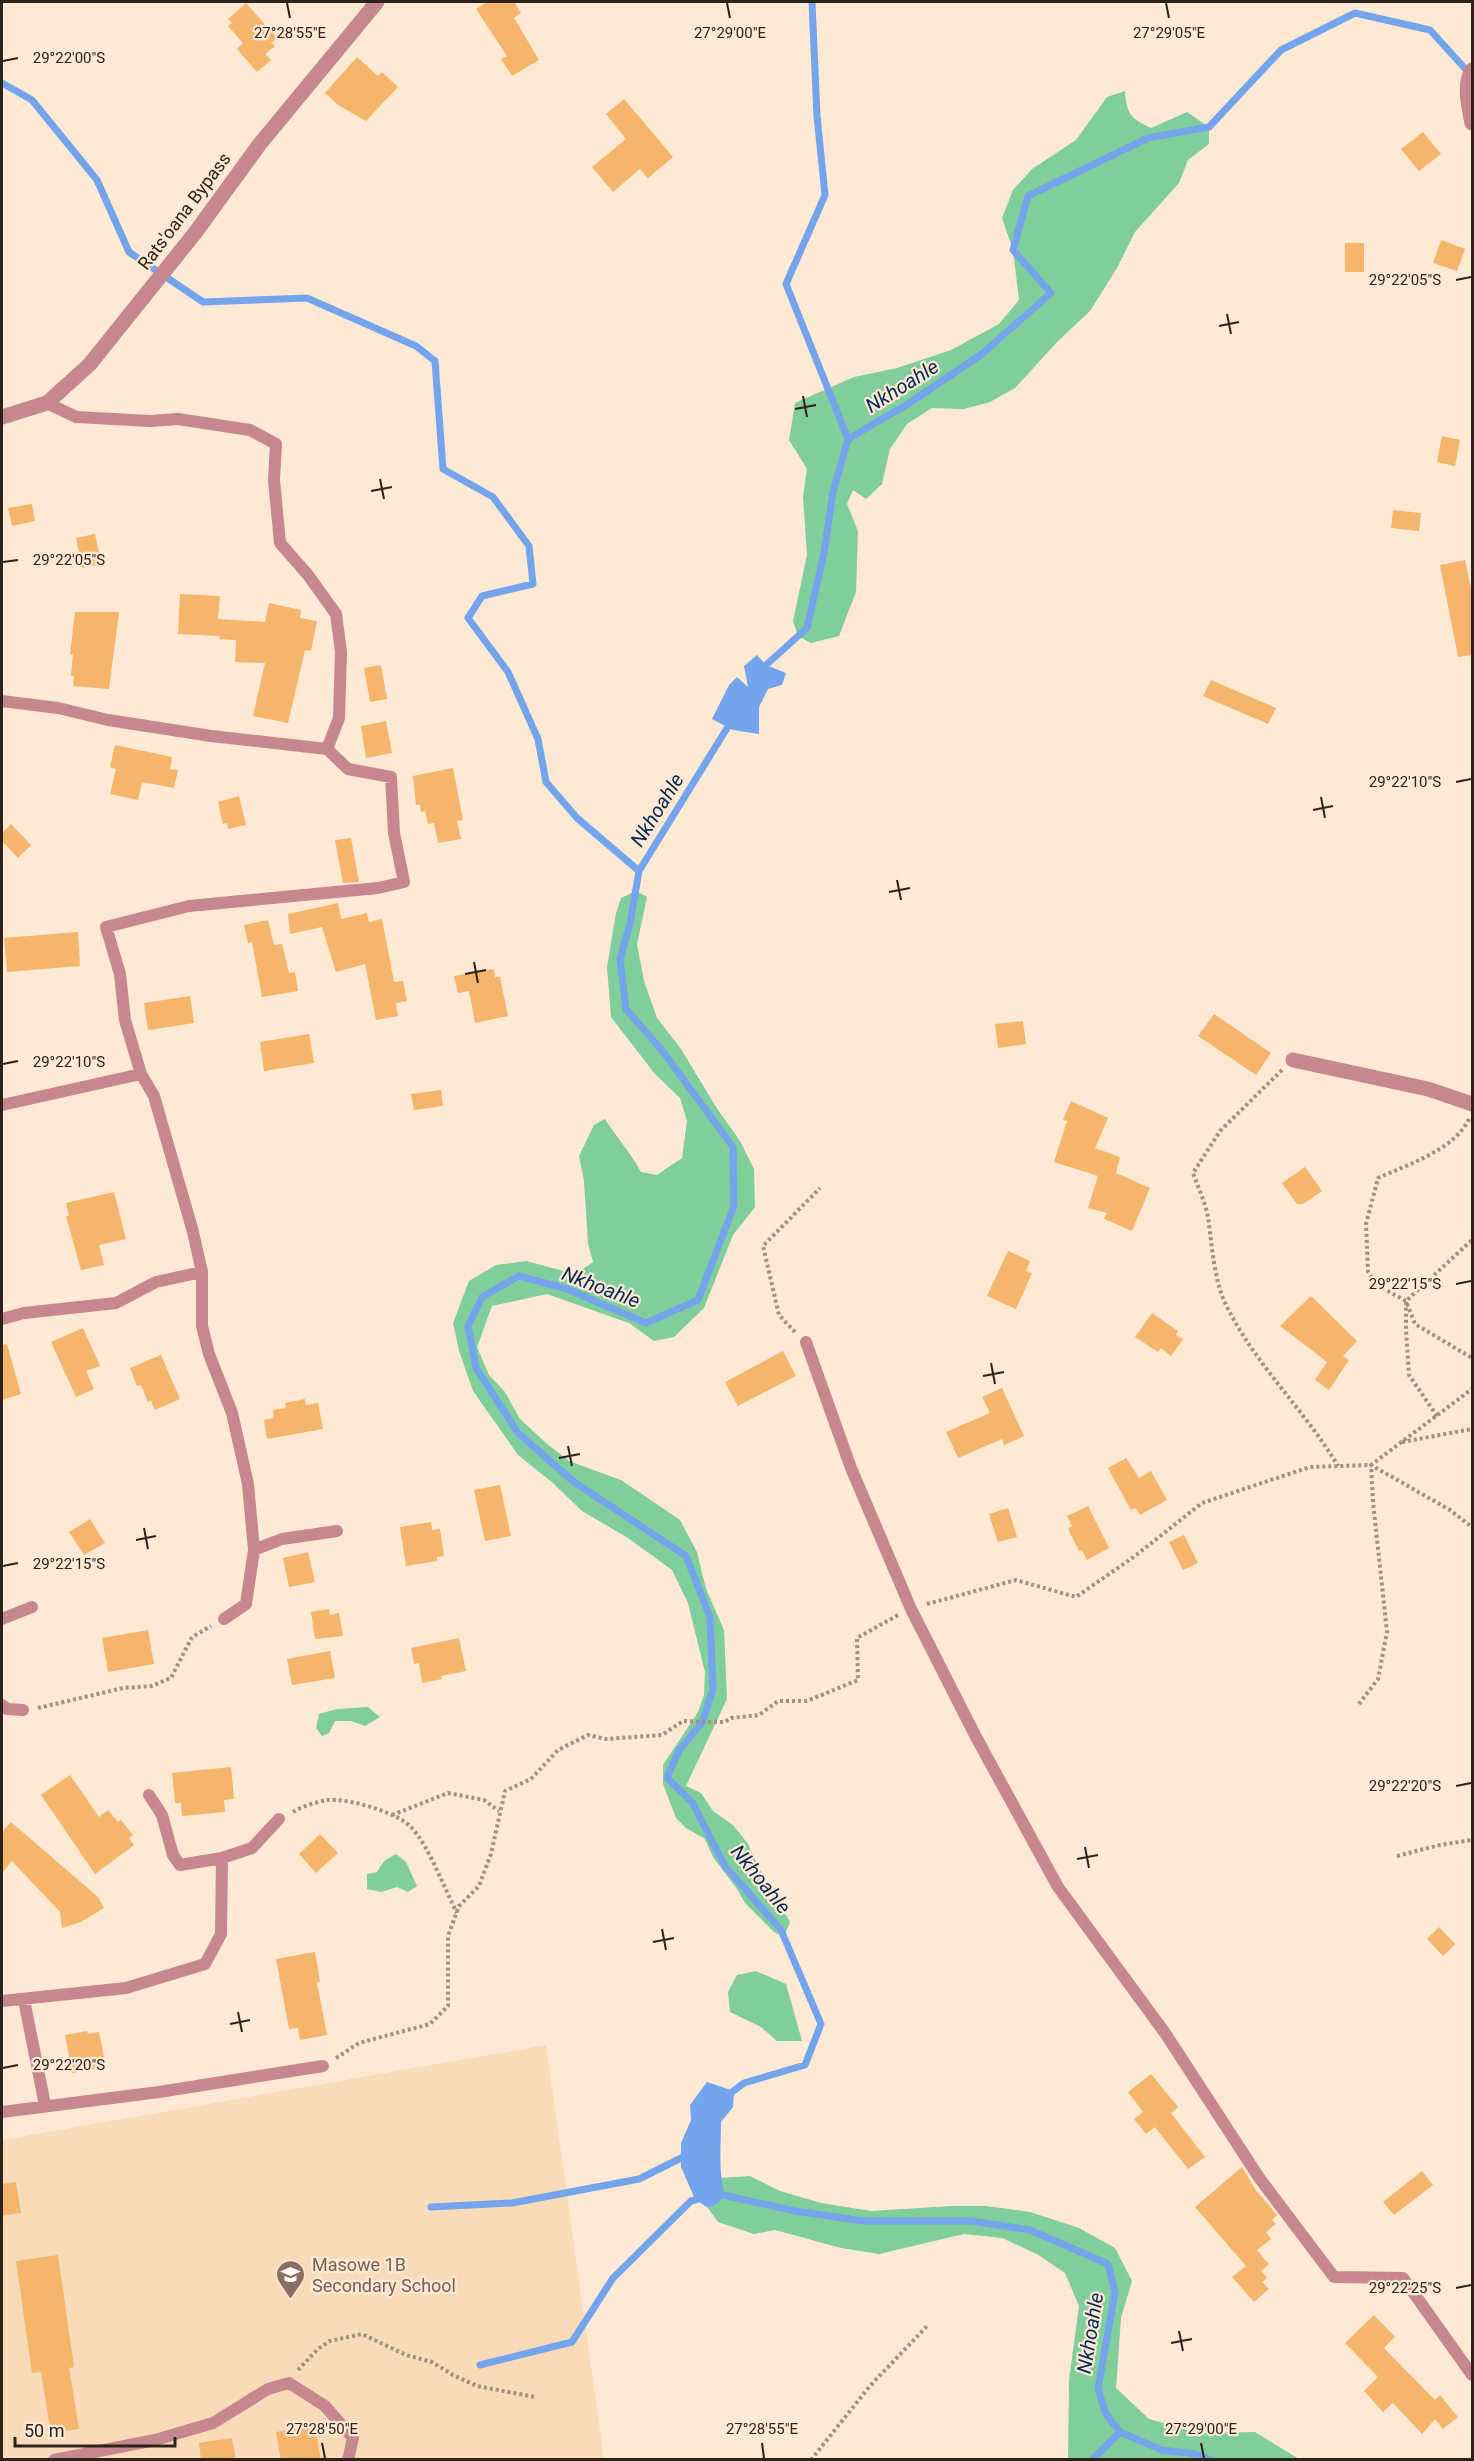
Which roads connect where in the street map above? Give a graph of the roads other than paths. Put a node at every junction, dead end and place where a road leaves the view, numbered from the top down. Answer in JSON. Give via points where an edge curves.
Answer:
{"nodes":[{"id":1,"x":377,"y":2,"type":"edge"},
{"id":2,"x":1473,"y":70,"type":"edge"},
{"id":3,"x":1473,"y":123,"type":"edge"},
{"id":4,"x":47,"y":403,"type":"junction"},
{"id":5,"x":2,"y":417,"type":"edge"},
{"id":6,"x":2,"y":701,"type":"edge"},
{"id":7,"x":327,"y":749,"type":"junction"},
{"id":8,"x":1293,"y":1060,"type":"road end"},
{"id":9,"x":141,"y":1074,"type":"junction"},
{"id":10,"x":1473,"y":1104,"type":"edge"},
{"id":11,"x":2,"y":1105,"type":"edge"},
{"id":12,"x":202,"y":1272,"type":"junction"},
{"id":13,"x":2,"y":1319,"type":"edge"},
{"id":14,"x":806,"y":1342,"type":"road end"},
{"id":15,"x":338,"y":1531,"type":"dead end"},
{"id":16,"x":254,"y":1550,"type":"junction"},
{"id":17,"x":32,"y":1607,"type":"dead end"},
{"id":18,"x":2,"y":1619,"type":"edge"},
{"id":19,"x":224,"y":1619,"type":"road end"},
{"id":20,"x":2,"y":1705,"type":"edge"},
{"id":21,"x":23,"y":1710,"type":"road end"},
{"id":22,"x":148,"y":1795,"type":"dead end"},
{"id":23,"x":279,"y":1819,"type":"road end"},
{"id":24,"x":222,"y":1858,"type":"junction"},
{"id":25,"x":24,"y":2000,"type":"junction"},
{"id":26,"x":2,"y":2001,"type":"edge"},
{"id":27,"x":323,"y":2066,"type":"road end"},
{"id":28,"x":45,"y":2105,"type":"junction"},
{"id":29,"x":2,"y":2112,"type":"edge"},
{"id":30,"x":1473,"y":2375,"type":"edge"},
{"id":31,"x":54,"y":2460,"type":"edge"},
{"id":32,"x":348,"y":2460,"type":"edge"}],
"edges":[{"from":1,"to":4,"type":"street","name":"Rats'oana Bypass","via":[[259,145],[90,364]]},
{"from":2,"to":3,"type":"street","via":[[1467,101]]},
{"from":4,"to":5,"type":"street","name":"Rats'oana Bypass"},
{"from":4,"to":7,"type":"lane","via":[[76,417],[178,419],[250,430],[276,444],[274,480],[280,543],[336,614],[341,652],[339,718]]},
{"from":6,"to":7,"type":"lane","via":[[211,736]]},
{"from":7,"to":9,"type":"lane","via":[[348,769],[391,777],[393,832],[404,882],[378,888],[189,906],[106,927],[120,974],[125,1020]]},
{"from":8,"to":10,"type":"street","via":[[1428,1089]]},
{"from":9,"to":11,"type":"lane"},
{"from":9,"to":12,"type":"lane","via":[[154,1096]]},
{"from":12,"to":13,"type":"lane","via":[[156,1282],[116,1303]]},
{"from":12,"to":16,"type":"lane","via":[[202,1326],[232,1413],[248,1484]]},
{"from":14,"to":30,"type":"lane","via":[[851,1468],[911,1609],[1058,1887],[1165,2032],[1260,2179],[1334,2277],[1403,2278]]},
{"from":15,"to":16,"type":"lane","via":[[282,1539]]},
{"from":16,"to":19,"type":"lane","via":[[246,1604]]},
{"from":17,"to":18,"type":"lane"},
{"from":20,"to":21,"type":"lane"},
{"from":22,"to":24,"type":"lane","via":[[162,1815],[173,1855],[180,1865]]},
{"from":23,"to":24,"type":"lane","via":[[252,1848]]},
{"from":24,"to":25,"type":"lane","via":[[221,1934],[205,1964],[126,1988]]},
{"from":25,"to":26,"type":"lane"},
{"from":25,"to":28,"type":"lane"},
{"from":27,"to":28,"type":"lane"},
{"from":28,"to":29,"type":"lane"},
{"from":31,"to":32,"type":"lane","via":[[155,2440],[213,2423],[268,2389],[289,2382],[325,2406],[353,2438]]}]}
